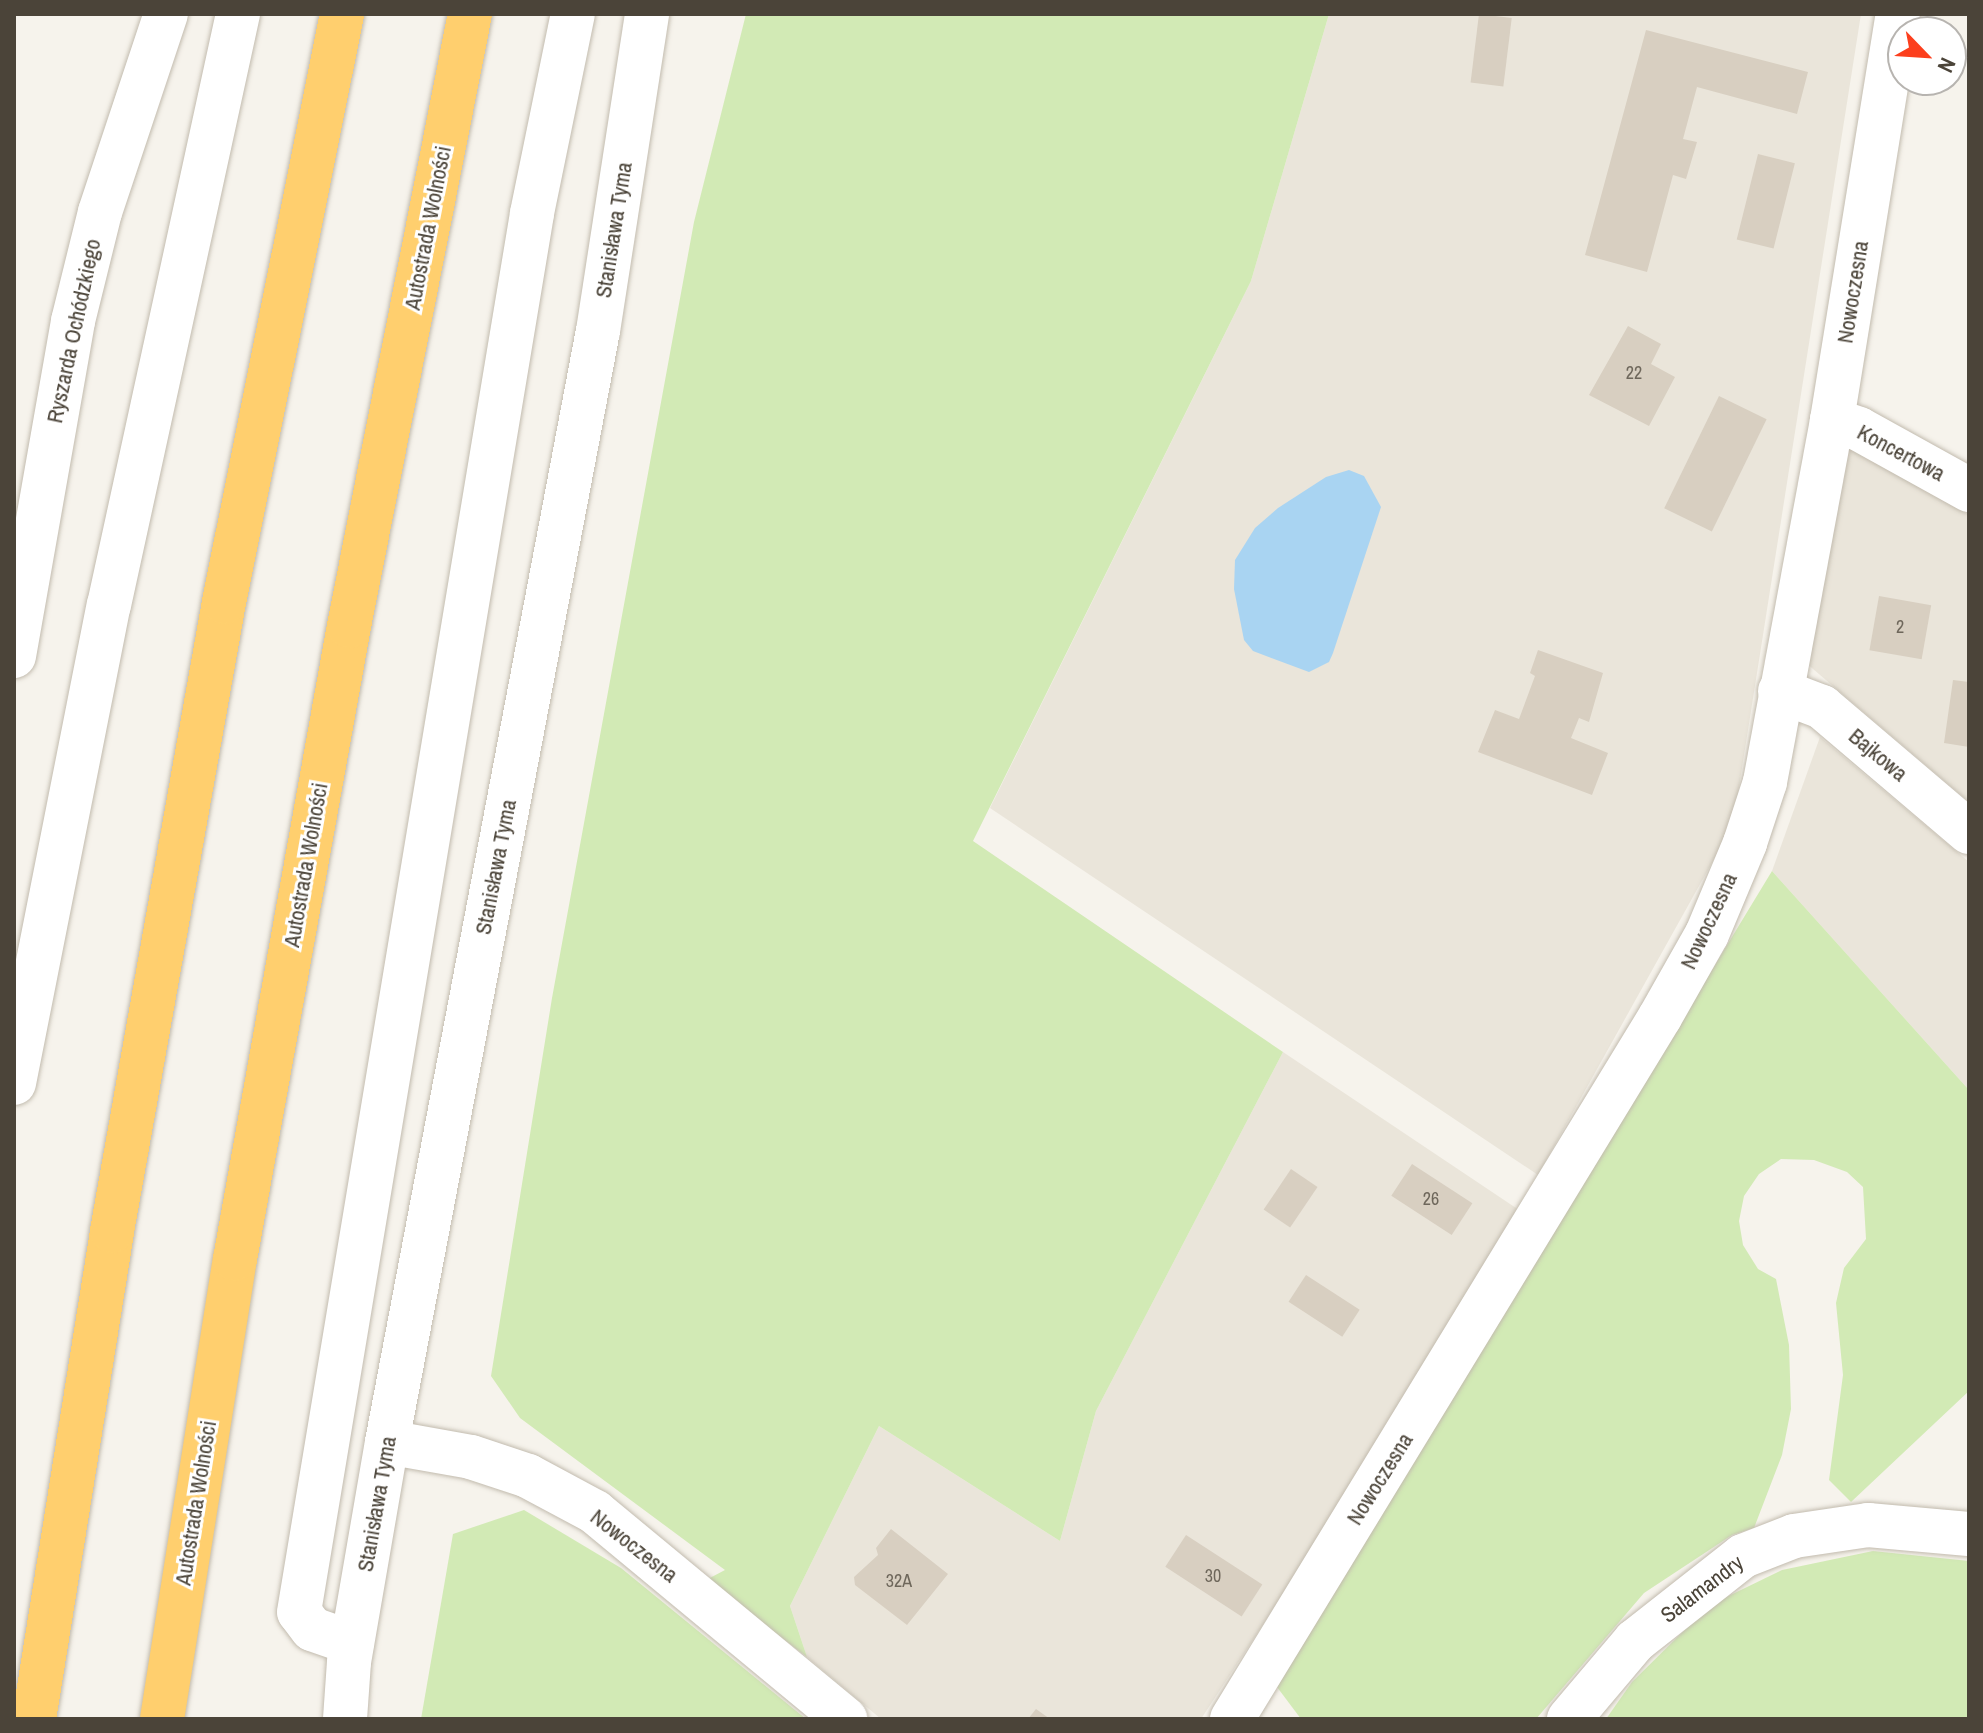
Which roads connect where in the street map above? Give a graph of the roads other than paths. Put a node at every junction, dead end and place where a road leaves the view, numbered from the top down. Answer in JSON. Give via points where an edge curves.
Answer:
{"nodes":[{"id":1,"x":166,"y":14,"type":"edge"},
{"id":2,"x":238,"y":14,"type":"edge"},
{"id":3,"x":342,"y":14,"type":"edge"},
{"id":4,"x":470,"y":14,"type":"edge"},
{"id":5,"x":573,"y":14,"type":"edge"},
{"id":6,"x":647,"y":14,"type":"edge"},
{"id":7,"x":1898,"y":14,"type":"edge"},
{"id":8,"x":1832,"y":420,"type":"junction"},
{"id":9,"x":1969,"y":490,"type":"edge"},
{"id":10,"x":14,"y":656,"type":"edge"},
{"id":11,"x":1780,"y":691,"type":"junction"},
{"id":12,"x":1969,"y":832,"type":"edge"},
{"id":13,"x":14,"y":1083,"type":"edge"},
{"id":14,"x":387,"y":1442,"type":"junction"},
{"id":15,"x":1969,"y":1534,"type":"edge"},
{"id":16,"x":352,"y":1643,"type":"junction"},
{"id":17,"x":1236,"y":1718,"type":"edge"},
{"id":18,"x":34,"y":1719,"type":"edge"},
{"id":19,"x":162,"y":1719,"type":"edge"},
{"id":20,"x":345,"y":1719,"type":"edge"},
{"id":21,"x":845,"y":1719,"type":"edge"},
{"id":22,"x":1569,"y":1719,"type":"edge"}],
"edges":[{"from":1,"to":10,"type":"street","name":"Ryszarda Ochódzkiego","via":[[100,212],[73,321]]},
{"from":2,"to":13,"type":"street","via":[[109,605]]},
{"from":3,"to":18,"type":"highway","via":[[224,602],[112,1231]]},
{"from":4,"to":19,"type":"highway","name":"Autostrada Wolności","via":[[329,734],[235,1259]]},
{"from":5,"to":16,"type":"street","via":[[532,213],[299,1612],[312,1629]]},
{"from":6,"to":14,"type":"street","name":"Stanisława Tyma","via":[[598,331]]},
{"from":7,"to":8,"type":"street","name":"Nowoczesna"},
{"from":8,"to":9,"type":"street","name":"Koncertowa","via":[[1859,429]]},
{"from":8,"to":11,"type":"street","name":"Nowoczesna"},
{"from":11,"to":12,"type":"street","name":"Bajkowa","via":[[1822,707]]},
{"from":11,"to":17,"type":"street","name":"Nowoczesna","via":[[1765,782],[1707,934]]},
{"from":14,"to":16,"type":"street","name":"Stanisława Tyma"},
{"from":14,"to":21,"type":"street","name":"Nowoczesna","via":[[471,1457],[528,1476],[595,1512]]},
{"from":15,"to":22,"type":"street","name":"Salamandry","via":[[1868,1525],[1794,1536],[1743,1556],[1635,1641]]},
{"from":16,"to":20,"type":"street","name":"Stanisława Tyma"}]}
